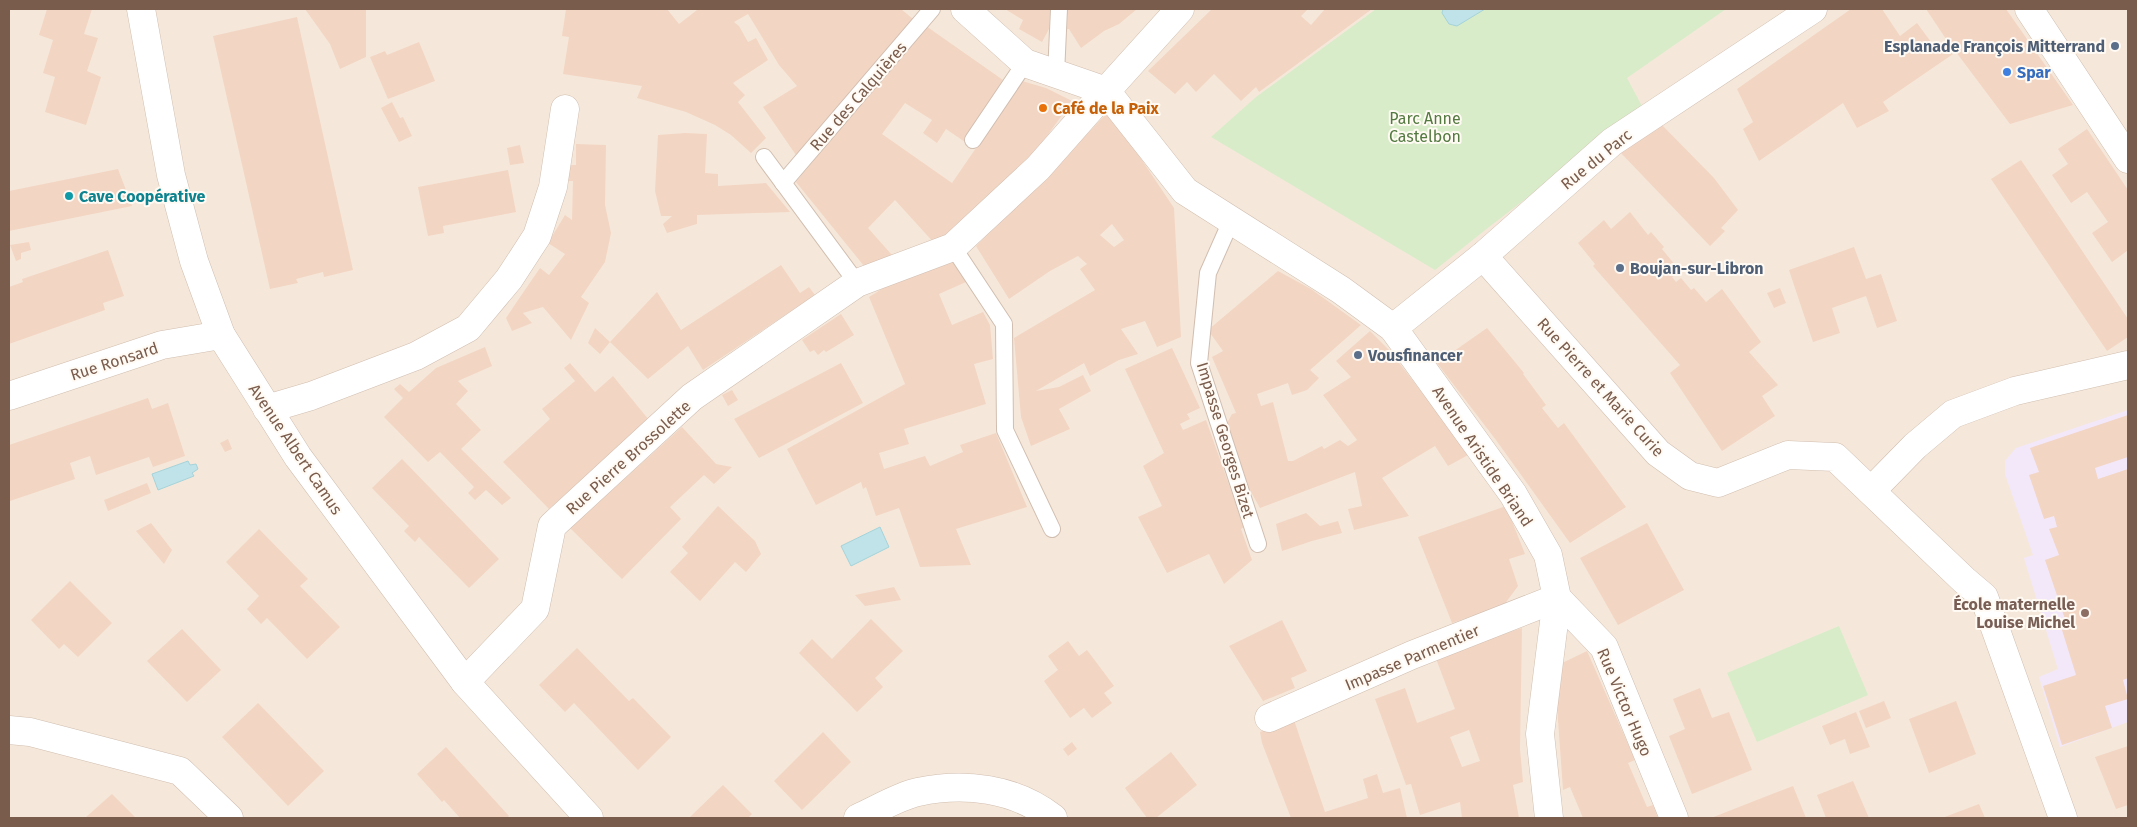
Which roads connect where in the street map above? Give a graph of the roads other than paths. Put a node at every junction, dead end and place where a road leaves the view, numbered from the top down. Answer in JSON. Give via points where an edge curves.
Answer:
{"nodes":[{"id":1,"x":140,"y":9,"type":"edge"},
{"id":2,"x":932,"y":9,"type":"edge"},
{"id":3,"x":965,"y":9,"type":"edge"},
{"id":4,"x":1059,"y":9,"type":"edge"},
{"id":5,"x":1180,"y":9,"type":"edge"},
{"id":6,"x":1813,"y":9,"type":"edge"},
{"id":7,"x":2028,"y":9,"type":"edge"},
{"id":8,"x":1025,"y":62,"type":"junction"},
{"id":9,"x":1056,"y":74,"type":"junction"},
{"id":10,"x":1106,"y":91,"type":"junction"},
{"id":11,"x":565,"y":109,"type":"dead end"},
{"id":12,"x":973,"y":140,"type":"dead end"},
{"id":13,"x":764,"y":157,"type":"dead end"},
{"id":14,"x":2128,"y":159,"type":"edge"},
{"id":15,"x":783,"y":183,"type":"junction"},
{"id":16,"x":1232,"y":221,"type":"junction"},
{"id":17,"x":953,"y":247,"type":"junction"},
{"id":18,"x":1483,"y":256,"type":"junction"},
{"id":19,"x":858,"y":283,"type":"junction"},
{"id":20,"x":1393,"y":328,"type":"junction"},
{"id":21,"x":221,"y":335,"type":"junction"},
{"id":22,"x":2128,"y":365,"type":"edge"},
{"id":23,"x":9,"y":396,"type":"edge"},
{"id":24,"x":267,"y":409,"type":"junction"},
{"id":25,"x":1871,"y":491,"type":"junction"},
{"id":26,"x":1052,"y":529,"type":"dead end"},
{"id":27,"x":1258,"y":544,"type":"dead end"},
{"id":28,"x":1557,"y":598,"type":"junction"},
{"id":29,"x":465,"y":682,"type":"junction"},
{"id":30,"x":1269,"y":718,"type":"dead end"},
{"id":31,"x":9,"y":730,"type":"edge"},
{"id":32,"x":229,"y":818,"type":"edge"},
{"id":33,"x":589,"y":818,"type":"edge"},
{"id":34,"x":858,"y":818,"type":"edge"},
{"id":35,"x":1053,"y":818,"type":"edge"},
{"id":36,"x":1550,"y":818,"type":"edge"},
{"id":37,"x":1674,"y":818,"type":"edge"},
{"id":38,"x":2063,"y":818,"type":"edge"}],
"edges":[{"from":1,"to":21,"type":"street","name":"Avenue Albert Camus","via":[[171,175],[194,261]]},
{"from":2,"to":15,"type":"lane","name":"Rue des Calquières"},
{"from":3,"to":8,"type":"street"},
{"from":4,"to":9,"type":"lane"},
{"from":5,"to":10,"type":"street","name":"Rue Pierre Brossolette"},
{"from":6,"to":18,"type":"street","name":"Rue du Parc","via":[[1612,142]]},
{"from":7,"to":14,"type":"street"},
{"from":8,"to":9,"type":"street"},
{"from":8,"to":12,"type":"lane"},
{"from":9,"to":10,"type":"street"},
{"from":10,"to":16,"type":"street","name":"Avenue Aristide Briand","via":[[1185,191]]},
{"from":10,"to":17,"type":"street","name":"Rue Pierre Brossolette","via":[[1038,168]]},
{"from":11,"to":24,"type":"street","via":[[553,187],[537,236],[509,279],[468,328],[416,356]]},
{"from":13,"to":15,"type":"lane"},
{"from":15,"to":19,"type":"lane"},
{"from":16,"to":20,"type":"street","name":"Avenue Aristide Briand","via":[[1341,290]]},
{"from":16,"to":27,"type":"lane","name":"Impasse Georges Bizet","via":[[1208,273],[1199,363]]},
{"from":17,"to":19,"type":"street","name":"Rue Pierre Brossolette"},
{"from":17,"to":26,"type":"lane","via":[[1004,324],[1005,430]]},
{"from":18,"to":20,"type":"street","name":"Rue du Parc"},
{"from":18,"to":25,"type":"street","name":"Rue Pierre et Marie Curie","via":[[1658,453],[1690,476],[1718,483],[1788,455],[1835,457]]},
{"from":19,"to":29,"type":"street","name":"Rue Pierre Brossolette","via":[[692,398],[552,526],[535,609]]},
{"from":20,"to":28,"type":"street","name":"Avenue Aristide Briand","via":[[1514,494],[1548,555]]},
{"from":21,"to":23,"type":"street","name":"Rue Ronsard","via":[[162,345]]},
{"from":21,"to":24,"type":"street","name":"Avenue Albert Camus"},
{"from":22,"to":25,"type":"street","via":[[2015,391],[1953,414],[1915,446]]},
{"from":24,"to":29,"type":"street","name":"Avenue Albert Camus","via":[[298,457]]},
{"from":25,"to":38,"type":"street","name":"Rue Pierre et Marie Curie","via":[[1984,597]]},
{"from":28,"to":30,"type":"street","name":"Impasse Parmentier","via":[[1412,655]]},
{"from":28,"to":36,"type":"street","name":"Avenue Aristide Briand","via":[[1540,734]]},
{"from":28,"to":37,"type":"street","name":"Rue Victor Hugo","via":[[1604,646]]},
{"from":29,"to":33,"type":"street","name":"Avenue Albert Camus"},
{"from":31,"to":32,"type":"street","via":[[30,732],[180,771]]},
{"from":34,"to":35,"type":"street","via":[[916,792],[965,786],[1008,794]]}]}
